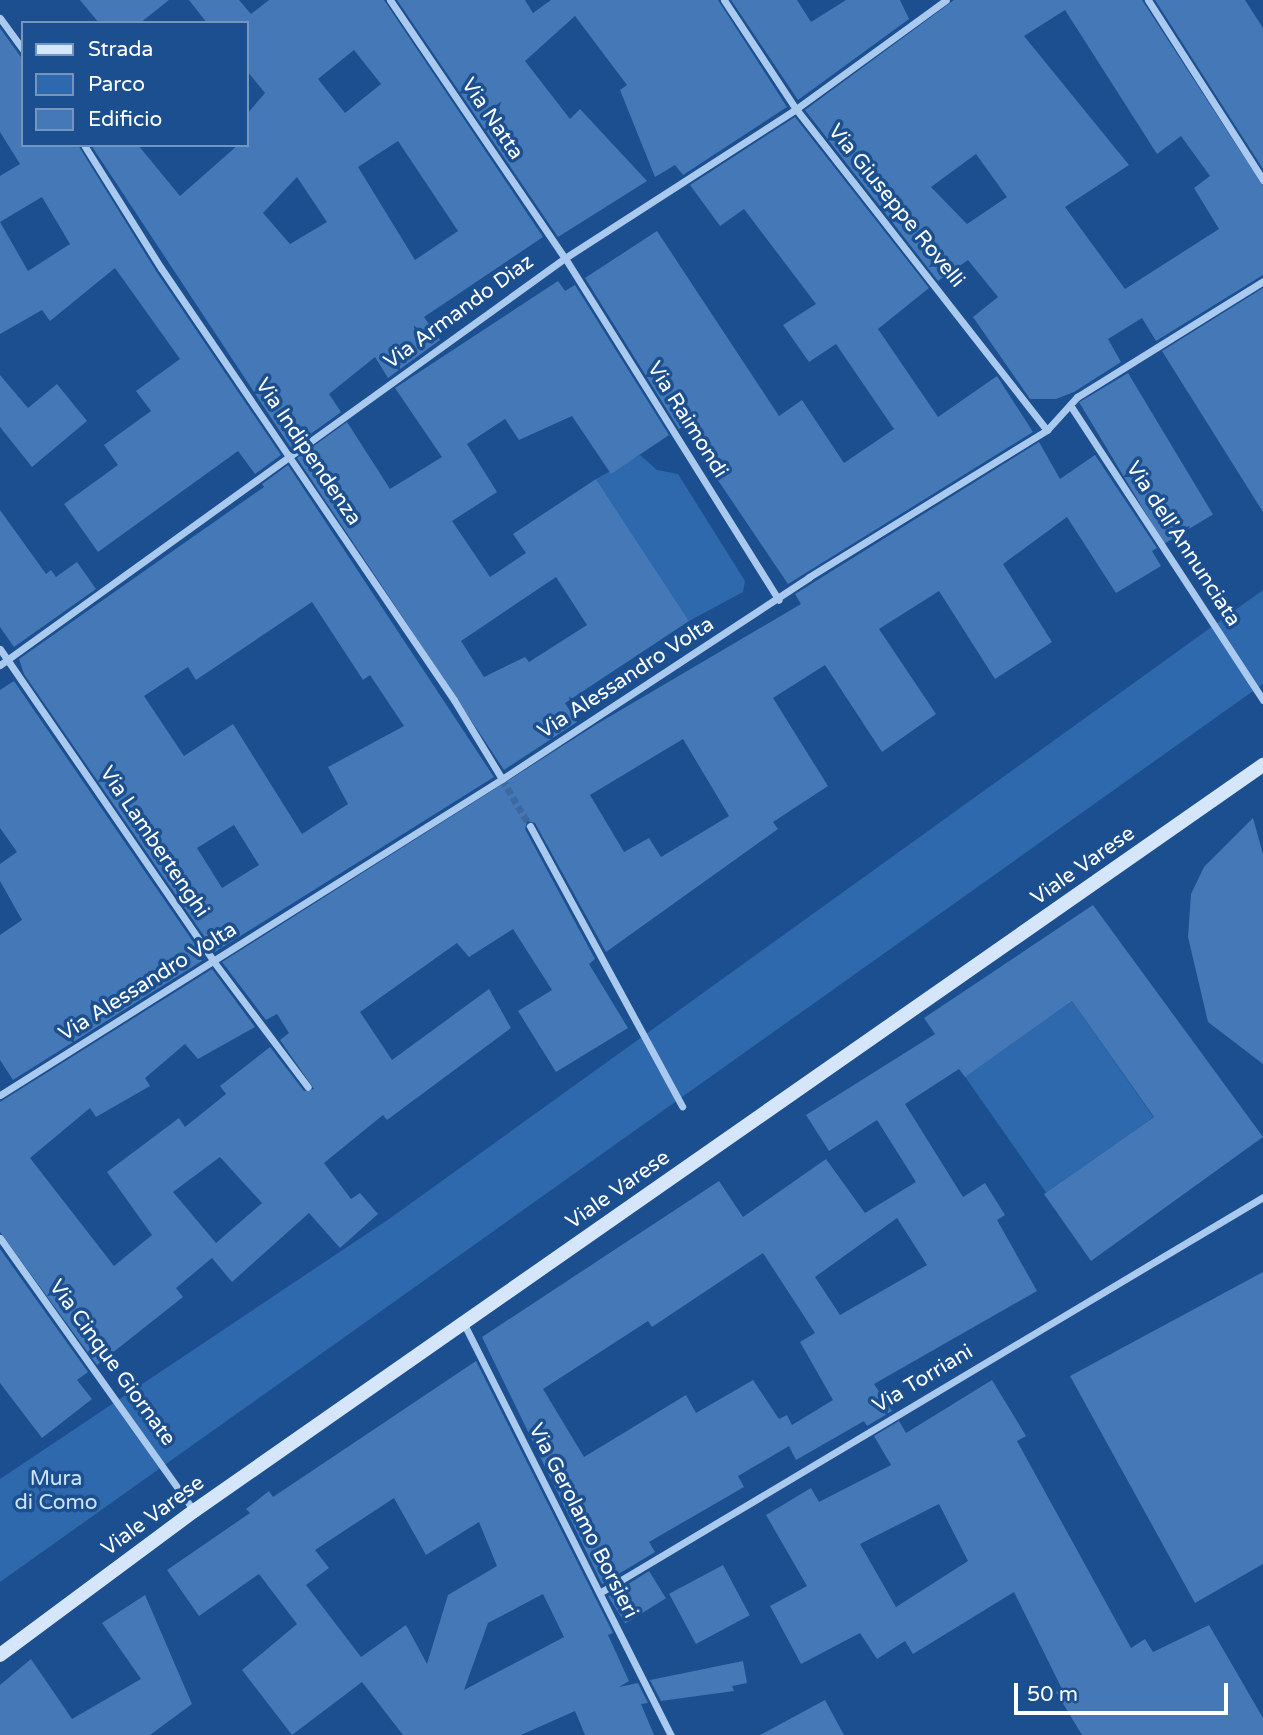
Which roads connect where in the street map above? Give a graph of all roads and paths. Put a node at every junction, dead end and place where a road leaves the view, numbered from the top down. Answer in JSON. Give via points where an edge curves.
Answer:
{"nodes":[{"id":1,"x":390,"y":0,"type":"edge"},
{"id":2,"x":724,"y":0,"type":"edge"},
{"id":3,"x":946,"y":0,"type":"edge"},
{"id":4,"x":1148,"y":0,"type":"edge"},
{"id":5,"x":0,"y":18,"type":"edge"},
{"id":6,"x":21,"y":47,"type":"edge"},
{"id":7,"x":796,"y":109,"type":"junction"},
{"id":8,"x":85,"y":147,"type":"edge"},
{"id":9,"x":1263,"y":180,"type":"edge"},
{"id":10,"x":565,"y":258,"type":"junction"},
{"id":11,"x":1263,"y":281,"type":"edge"},
{"id":12,"x":1072,"y":408,"type":"junction"},
{"id":13,"x":1047,"y":430,"type":"junction"},
{"id":14,"x":290,"y":455,"type":"junction"},
{"id":15,"x":779,"y":600,"type":"junction"},
{"id":16,"x":0,"y":649,"type":"edge"},
{"id":17,"x":8,"y":658,"type":"junction"},
{"id":18,"x":0,"y":666,"type":"edge"},
{"id":19,"x":1263,"y":700,"type":"edge"},
{"id":20,"x":1263,"y":765,"type":"edge"},
{"id":21,"x":502,"y":779,"type":"junction"},
{"id":22,"x":530,"y":826,"type":"tunnel mouth"},
{"id":23,"x":214,"y":962,"type":"junction"},
{"id":24,"x":308,"y":1087,"type":"dead end"},
{"id":25,"x":0,"y":1095,"type":"edge"},
{"id":26,"x":682,"y":1106,"type":"dead end"},
{"id":27,"x":1263,"y":1197,"type":"edge"},
{"id":28,"x":0,"y":1238,"type":"edge"},
{"id":29,"x":463,"y":1323,"type":"junction"},
{"id":30,"x":194,"y":1511,"type":"junction"},
{"id":31,"x":601,"y":1592,"type":"junction"},
{"id":32,"x":0,"y":1655,"type":"edge"},
{"id":33,"x":671,"y":1735,"type":"edge"}],
"edges":[{"from":1,"to":10,"type":"street","name":"Via Natta"},
{"from":2,"to":7,"type":"street","name":"Via Giuseppe Rovelli"},
{"from":3,"to":7,"type":"street","name":"Via Armando Diaz"},
{"from":4,"to":9,"type":"street"},
{"from":5,"to":6,"type":"street"},
{"from":7,"to":10,"type":"street","name":"Via Armando Diaz"},
{"from":7,"to":13,"type":"street","name":"Via Giuseppe Rovelli"},
{"from":8,"to":14,"type":"street","name":"Via Indipendenza","via":[[160,268]]},
{"from":10,"to":14,"type":"street","name":"Via Armando Diaz"},
{"from":10,"to":15,"type":"street","name":"Via Raimondi"},
{"from":11,"to":12,"type":"street","name":"Via Alessandro Volta","via":[[1077,397]]},
{"from":12,"to":13,"type":"street","name":"Via Alessandro Volta"},
{"from":12,"to":19,"type":"street","name":"Via dell'Annunciata"},
{"from":13,"to":15,"type":"street","name":"Via Alessandro Volta"},
{"from":14,"to":17,"type":"street","name":"Via Armando Diaz"},
{"from":14,"to":21,"type":"street","name":"Via Indipendenza"},
{"from":15,"to":21,"type":"street","name":"Via Alessandro Volta"},
{"from":16,"to":17,"type":"street","name":"Via Lambertenghi"},
{"from":17,"to":18,"type":"street","name":"Via Armando Diaz"},
{"from":17,"to":23,"type":"street","name":"Via Lambertenghi"},
{"from":20,"to":29,"type":"street","name":"Viale Varese"},
{"from":21,"to":23,"type":"street","name":"Via Alessandro Volta"},
{"from":22,"to":26,"type":"street"},
{"from":23,"to":24,"type":"street","name":"Via Lambertenghi"},
{"from":23,"to":25,"type":"street","name":"Via Alessandro Volta"},
{"from":27,"to":31,"type":"street","name":"Via Torriani"},
{"from":28,"to":30,"type":"street","name":"Via Cinque Giornate"},
{"from":29,"to":30,"type":"street","name":"Viale Varese"},
{"from":29,"to":31,"type":"street","name":"Via Gerolamo Borsieri"},
{"from":30,"to":32,"type":"street","name":"Viale Varese"},
{"from":31,"to":33,"type":"street","name":"Via Gerolamo Borsieri"}]}
